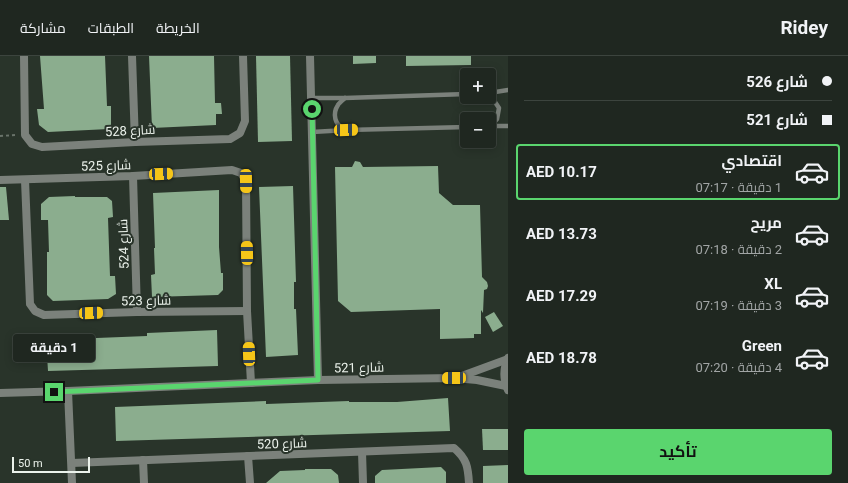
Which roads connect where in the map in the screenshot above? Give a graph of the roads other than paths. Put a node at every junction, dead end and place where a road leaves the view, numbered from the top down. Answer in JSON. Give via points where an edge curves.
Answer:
{"nodes":[{"id":1,"x":24,"y":56,"type":"edge"},
{"id":2,"x":132,"y":56,"type":"edge"},
{"id":3,"x":243,"y":56,"type":"edge"},
{"id":4,"x":310,"y":56,"type":"edge"},
{"id":5,"x":508,"y":90,"type":"edge"},
{"id":6,"x":496,"y":92,"type":"edge"},
{"id":7,"x":460,"y":94,"type":"edge"},
{"id":8,"x":311,"y":98,"type":"junction"},
{"id":9,"x":345,"y":98,"type":"junction"},
{"id":10,"x":496,"y":104,"type":"edge"},
{"id":11,"x":496,"y":120,"type":"edge"},
{"id":12,"x":496,"y":126,"type":"edge"},
{"id":13,"x":508,"y":126,"type":"edge"},
{"id":14,"x":460,"y":127,"type":"edge"},
{"id":15,"x":346,"y":130,"type":"junction"},
{"id":16,"x":312,"y":132,"type":"junction"},
{"id":17,"x":134,"y":142,"type":"junction"},
{"id":18,"x":133,"y":176,"type":"junction"},
{"id":19,"x":0,"y":180,"type":"edge"},
{"id":20,"x":25,"y":180,"type":"junction"},
{"id":21,"x":247,"y":311,"type":"junction"},
{"id":22,"x":137,"y":312,"type":"junction"},
{"id":23,"x":508,"y":359,"type":"edge"},
{"id":24,"x":454,"y":378,"type":"junction"},
{"id":25,"x":318,"y":380,"type":"junction"},
{"id":26,"x":251,"y":383,"type":"junction"},
{"id":27,"x":507,"y":388,"type":"edge"},
{"id":28,"x":68,"y":391,"type":"junction"},
{"id":29,"x":0,"y":393,"type":"edge"},
{"id":30,"x":362,"y":452,"type":"junction"},
{"id":31,"x":248,"y":456,"type":"junction"},
{"id":32,"x":143,"y":460,"type":"junction"},
{"id":33,"x":72,"y":463,"type":"junction"},
{"id":34,"x":72,"y":483,"type":"edge"},
{"id":35,"x":144,"y":483,"type":"edge"},
{"id":36,"x":250,"y":483,"type":"edge"},
{"id":37,"x":363,"y":483,"type":"edge"},
{"id":38,"x":469,"y":483,"type":"edge"}],
"edges":[{"from":1,"to":17,"type":"street","name":"شارع 528","via":[[26,135],[32,144],[42,147]]},
{"from":2,"to":17,"type":"street"},
{"from":3,"to":17,"type":"street","name":"شارع 528","via":[[245,121],[240,133],[230,139]]},
{"from":4,"to":8,"type":"street"},
{"from":5,"to":6,"type":"lane"},
{"from":7,"to":9,"type":"lane"},
{"from":8,"to":9,"type":"lane"},
{"from":8,"to":16,"type":"street"},
{"from":9,"to":15,"type":"lane","via":[[335,113],[336,121]]},
{"from":10,"to":11,"type":"lane","via":[[499,108]]},
{"from":12,"to":13,"type":"lane"},
{"from":14,"to":15,"type":"lane"},
{"from":15,"to":16,"type":"lane"},
{"from":16,"to":25,"type":"street"},
{"from":18,"to":20,"type":"street","name":"شارع 525"},
{"from":18,"to":21,"type":"street","name":"شارع 525","via":[[232,170],[241,173],[246,181]]},
{"from":18,"to":22,"type":"street","name":"شارع 524"},
{"from":19,"to":20,"type":"street","name":"شارع 525"},
{"from":20,"to":22,"type":"street","name":"شارع 523","via":[[30,304],[35,311],[44,315]]},
{"from":21,"to":22,"type":"street","name":"شارع 523"},
{"from":21,"to":26,"type":"street","name":"شارع 525"},
{"from":23,"to":24,"type":"street","name":"شارع 521"},
{"from":23,"to":27,"type":"street","via":[[504,372]]},
{"from":24,"to":25,"type":"street","name":"شارع 521"},
{"from":24,"to":27,"type":"street","name":"شارع 521","via":[[477,380]]},
{"from":25,"to":26,"type":"street","name":"شارع 521"},
{"from":26,"to":28,"type":"street","name":"شارع 521"},
{"from":28,"to":29,"type":"street","name":"شارع 521"},
{"from":28,"to":33,"type":"street"},
{"from":30,"to":31,"type":"street","name":"شارع 520"},
{"from":30,"to":37,"type":"street"},
{"from":30,"to":38,"type":"street","name":"شارع 520","via":[[454,448],[468,466]]},
{"from":31,"to":32,"type":"street","name":"شارع 520"},
{"from":31,"to":36,"type":"street"},
{"from":32,"to":33,"type":"street","name":"شارع 520"},
{"from":32,"to":35,"type":"street"},
{"from":33,"to":34,"type":"street"}]}
